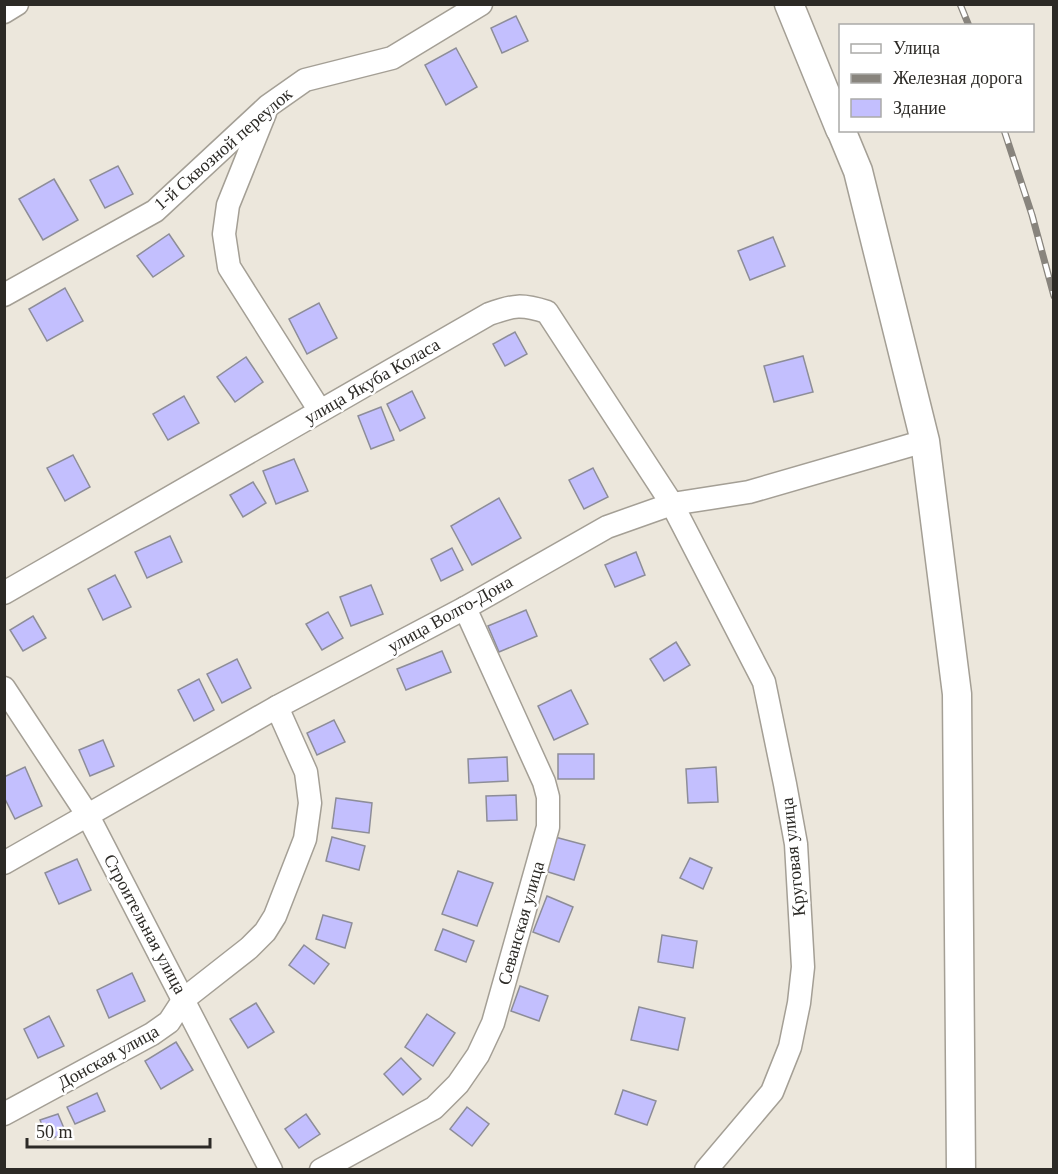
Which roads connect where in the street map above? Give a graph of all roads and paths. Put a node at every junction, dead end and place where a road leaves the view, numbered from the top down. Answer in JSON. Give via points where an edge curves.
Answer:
{"nodes":[{"id":1,"x":17,"y":4,"type":"edge"},
{"id":2,"x":480,"y":4,"type":"edge"},
{"id":3,"x":789,"y":4,"type":"edge"},
{"id":4,"x":4,"y":12,"type":"edge"},
{"id":5,"x":268,"y":106,"type":"junction"},
{"id":6,"x":839,"y":125,"type":"edge"},
{"id":7,"x":842,"y":132,"type":"edge"},
{"id":8,"x":4,"y":296,"type":"edge"},
{"id":9,"x":320,"y":411,"type":"junction"},
{"id":10,"x":925,"y":441,"type":"junction"},
{"id":11,"x":672,"y":504,"type":"junction"},
{"id":12,"x":4,"y":593,"type":"edge"},
{"id":13,"x":465,"y":608,"type":"junction"},
{"id":14,"x":4,"y":688,"type":"edge"},
{"id":15,"x":277,"y":707,"type":"junction"},
{"id":16,"x":87,"y":814,"type":"junction"},
{"id":17,"x":4,"y":863,"type":"edge"},
{"id":18,"x":184,"y":999,"type":"junction"},
{"id":19,"x":4,"y":1114,"type":"edge"},
{"id":20,"x":271,"y":1170,"type":"edge"},
{"id":21,"x":321,"y":1170,"type":"edge"},
{"id":22,"x":706,"y":1170,"type":"edge"},
{"id":23,"x":961,"y":1170,"type":"edge"}],
"edges":[{"from":1,"to":4,"type":"street"},
{"from":2,"to":5,"type":"street","name":"1-й Сквозной переулок","via":[[392,58],[305,80]]},
{"from":3,"to":6,"type":"street"},
{"from":5,"to":8,"type":"street","name":"1-й Сквозной переулок","via":[[155,211]]},
{"from":5,"to":9,"type":"street","via":[[228,205],[224,234],[230,267]]},
{"from":7,"to":10,"type":"street","via":[[858,171]]},
{"from":9,"to":11,"type":"street","name":"улица Якуба Коласа","via":[[489,314],[527,305],[547,312]]},
{"from":9,"to":12,"type":"street","name":"улица Якуба Коласа"},
{"from":10,"to":11,"type":"street","name":"улица Волго-Дона","via":[[749,492]]},
{"from":10,"to":23,"type":"street","via":[[957,694]]},
{"from":11,"to":13,"type":"street","name":"улица Волго-Дона","via":[[607,527]]},
{"from":11,"to":22,"type":"street","name":"Круговая улица","via":[[764,681],[796,844],[803,967],[790,1047],[772,1092]]},
{"from":13,"to":15,"type":"street","name":"улица Волго-Дона"},
{"from":13,"to":21,"type":"street","name":"Севанская улица","via":[[544,782],[548,827],[493,1023],[478,1055],[458,1084],[434,1108]]},
{"from":14,"to":16,"type":"street","name":"Строительная улица"},
{"from":15,"to":16,"type":"street","name":"улица Волго-Дона"},
{"from":15,"to":18,"type":"street","name":"Донская улица","via":[[306,772],[310,803],[305,839],[265,932]]},
{"from":16,"to":17,"type":"street","name":"улица Волго-Дона"},
{"from":16,"to":18,"type":"street","name":"Строительная улица"},
{"from":18,"to":19,"type":"street","name":"Донская улица","via":[[169,1022],[152,1034]]},
{"from":18,"to":20,"type":"street","name":"Строительная улица"}]}
